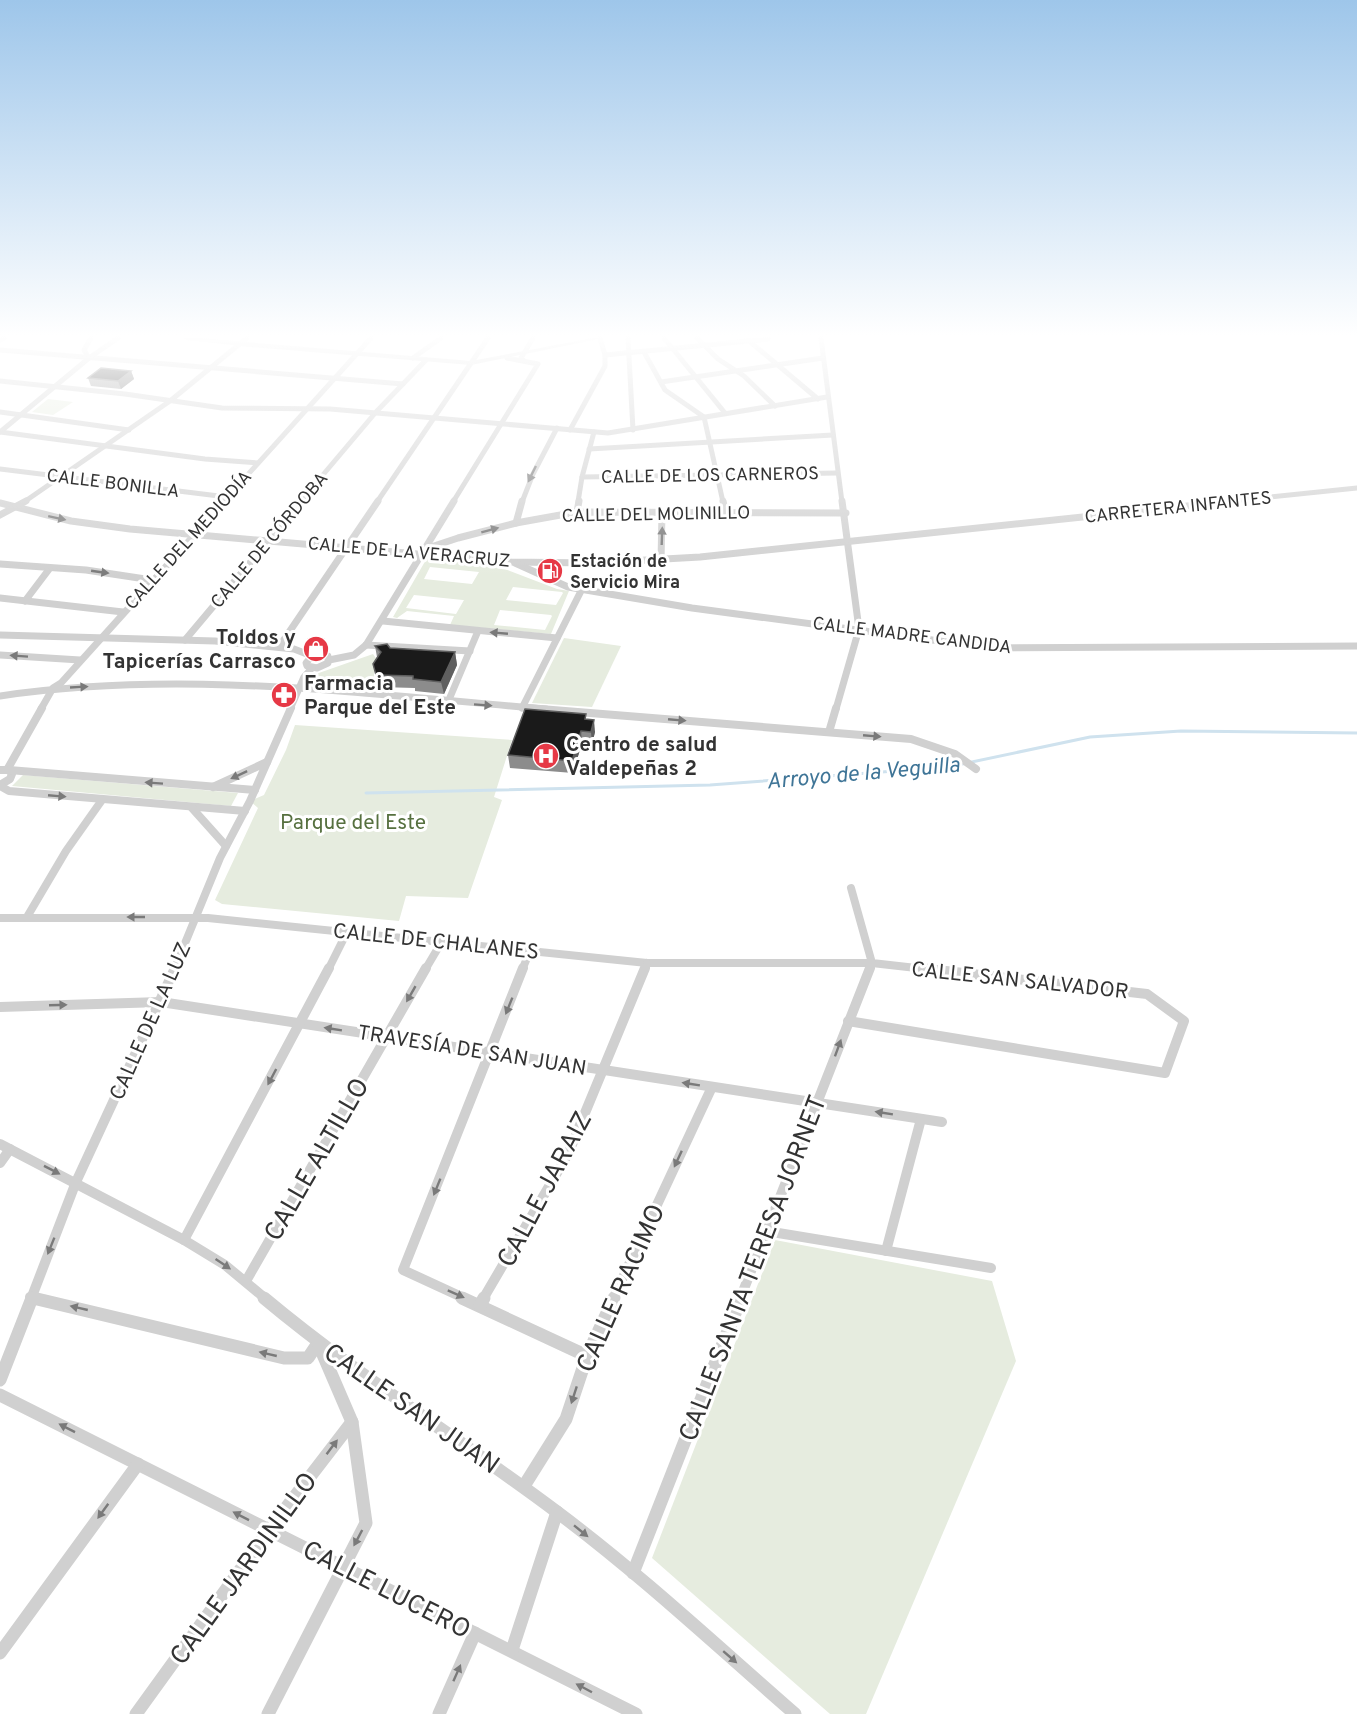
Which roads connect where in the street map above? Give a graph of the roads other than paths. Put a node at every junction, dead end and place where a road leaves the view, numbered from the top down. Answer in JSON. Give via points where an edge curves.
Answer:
{"nodes":[{"id":1,"x":18,"y":418,"type":"edge"},
{"id":2,"x":55,"y":418,"type":"edge"},
{"id":3,"x":146,"y":418,"type":"edge"},
{"id":4,"x":300,"y":418,"type":"edge"},
{"id":5,"x":371,"y":418,"type":"edge"},
{"id":6,"x":433,"y":418,"type":"edge"},
{"id":7,"x":445,"y":418,"type":"edge"},
{"id":8,"x":505,"y":418,"type":"edge"},
{"id":9,"x":576,"y":418,"type":"edge"},
{"id":10,"x":632,"y":418,"type":"edge"},
{"id":11,"x":699,"y":418,"type":"edge"},
{"id":12,"x":704,"y":418,"type":"edge"},
{"id":13,"x":830,"y":418,"type":"edge"},
{"id":14,"x":502,"y":423,"type":"junction"},
{"id":15,"x":557,"y":429,"type":"junction"},
{"id":16,"x":129,"y":430,"type":"junction"},
{"id":17,"x":570,"y":430,"type":"junction"},
{"id":18,"x":633,"y":430,"type":"junction"},
{"id":19,"x":0,"y":432,"type":"edge"},
{"id":20,"x":594,"y":432,"type":"junction"},
{"id":21,"x":833,"y":435,"type":"junction"},
{"id":22,"x":710,"y":441,"type":"junction"},
{"id":23,"x":108,"y":444,"type":"junction"},
{"id":24,"x":589,"y":449,"type":"junction"},
{"id":25,"x":258,"y":463,"type":"junction"},
{"id":26,"x":0,"y":469,"type":"edge"},
{"id":27,"x":837,"y":473,"type":"junction"},
{"id":28,"x":718,"y":475,"type":"junction"},
{"id":29,"x":582,"y":477,"type":"junction"},
{"id":30,"x":59,"y":478,"type":"junction"},
{"id":31,"x":1357,"y":488,"type":"edge"},
{"id":32,"x":227,"y":497,"type":"junction"},
{"id":33,"x":0,"y":503,"type":"edge"},
{"id":34,"x":17,"y":507,"type":"junction"},
{"id":35,"x":577,"y":512,"type":"junction"},
{"id":36,"x":663,"y":512,"type":"junction"},
{"id":37,"x":846,"y":513,"type":"junction"},
{"id":38,"x":726,"y":514,"type":"junction"},
{"id":39,"x":0,"y":515,"type":"edge"},
{"id":40,"x":516,"y":523,"type":"junction"},
{"id":41,"x":999,"y":526,"type":"joint"},
{"id":42,"x":194,"y":534,"type":"junction"},
{"id":43,"x":270,"y":540,"type":"junction"},
{"id":44,"x":849,"y":542,"type":"junction"},
{"id":45,"x":431,"y":544,"type":"junction"},
{"id":46,"x":347,"y":546,"type":"junction"},
{"id":47,"x":424,"y":553,"type":"junction"},
{"id":48,"x":661,"y":561,"type":"junction"},
{"id":49,"x":511,"y":562,"type":"junction"},
{"id":50,"x":0,"y":564,"type":"edge"},
{"id":51,"x":50,"y":568,"type":"junction"},
{"id":52,"x":152,"y":579,"type":"junction"},
{"id":53,"x":582,"y":589,"type":"junction"},
{"id":54,"x":0,"y":598,"type":"edge"},
{"id":55,"x":25,"y":601,"type":"junction"},
{"id":56,"x":123,"y":612,"type":"junction"},
{"id":57,"x":382,"y":621,"type":"junction"},
{"id":58,"x":859,"y":629,"type":"junction"},
{"id":59,"x":478,"y":631,"type":"junction"},
{"id":60,"x":0,"y":635,"type":"edge"},
{"id":61,"x":99,"y":638,"type":"junction"},
{"id":62,"x":557,"y":638,"type":"junction"},
{"id":63,"x":185,"y":640,"type":"junction"},
{"id":64,"x":366,"y":645,"type":"junction"},
{"id":65,"x":1357,"y":646,"type":"edge"},
{"id":66,"x":279,"y":647,"type":"junction"},
{"id":67,"x":470,"y":651,"type":"junction"},
{"id":68,"x":0,"y":655,"type":"edge"},
{"id":69,"x":312,"y":656,"type":"junction"},
{"id":70,"x":80,"y":660,"type":"junction"},
{"id":71,"x":329,"y":660,"type":"junction"},
{"id":72,"x":312,"y":668,"type":"junction"},
{"id":73,"x":53,"y":688,"type":"junction"},
{"id":74,"x":299,"y":688,"type":"junction"},
{"id":75,"x":0,"y":696,"type":"edge"},
{"id":76,"x":448,"y":702,"type":"junction"},
{"id":77,"x":522,"y":708,"type":"junction"},
{"id":78,"x":829,"y":732,"type":"junction"},
{"id":79,"x":267,"y":762,"type":"junction"},
{"id":80,"x":974,"y":768,"type":"dead end"},
{"id":81,"x":4,"y":770,"type":"edge"},
{"id":82,"x":0,"y":786,"type":"edge"},
{"id":83,"x":212,"y":787,"type":"junction"},
{"id":84,"x":255,"y":790,"type":"junction"},
{"id":85,"x":102,"y":800,"type":"junction"},
{"id":86,"x":192,"y":808,"type":"junction"},
{"id":87,"x":244,"y":811,"type":"junction"},
{"id":88,"x":226,"y":846,"type":"junction"},
{"id":89,"x":851,"y":888,"type":"dead end"},
{"id":90,"x":27,"y":917,"type":"junction"},
{"id":91,"x":195,"y":917,"type":"junction"},
{"id":92,"x":0,"y":918,"type":"edge"},
{"id":93,"x":347,"y":932,"type":"junction"},
{"id":94,"x":441,"y":943,"type":"junction"},
{"id":95,"x":530,"y":951,"type":"junction"},
{"id":96,"x":647,"y":963,"type":"junction"},
{"id":97,"x":872,"y":963,"type":"junction"},
{"id":98,"x":161,"y":1002,"type":"junction"},
{"id":99,"x":0,"y":1007,"type":"edge"},
{"id":100,"x":848,"y":1021,"type":"junction"},
{"id":101,"x":301,"y":1024,"type":"junction"},
{"id":102,"x":386,"y":1037,"type":"junction"},
{"id":103,"x":490,"y":1053,"type":"junction"},
{"id":104,"x":603,"y":1071,"type":"junction"},
{"id":105,"x":712,"y":1087,"type":"junction"},
{"id":106,"x":818,"y":1103,"type":"junction"},
{"id":107,"x":921,"y":1119,"type":"junction"},
{"id":108,"x":942,"y":1122,"type":"dead end"},
{"id":109,"x":5,"y":1146,"type":"edge"},
{"id":110,"x":0,"y":1163,"type":"edge"},
{"id":111,"x":76,"y":1182,"type":"junction"},
{"id":112,"x":766,"y":1231,"type":"junction"},
{"id":113,"x":184,"y":1240,"type":"junction"},
{"id":114,"x":886,"y":1251,"type":"junction"},
{"id":115,"x":991,"y":1268,"type":"dead end"},
{"id":116,"x":246,"y":1281,"type":"junction"},
{"id":117,"x":30,"y":1297,"type":"junction"},
{"id":118,"x":480,"y":1305,"type":"junction"},
{"id":119,"x":318,"y":1343,"type":"junction"},
{"id":120,"x":587,"y":1356,"type":"junction"},
{"id":121,"x":0,"y":1380,"type":"edge"},
{"id":122,"x":0,"y":1395,"type":"edge"},
{"id":123,"x":352,"y":1422,"type":"junction"},
{"id":124,"x":138,"y":1464,"type":"junction"},
{"id":125,"x":524,"y":1486,"type":"junction"},
{"id":126,"x":557,"y":1512,"type":"junction"},
{"id":127,"x":269,"y":1530,"type":"junction"},
{"id":128,"x":343,"y":1566,"type":"junction"},
{"id":129,"x":633,"y":1573,"type":"junction"},
{"id":130,"x":475,"y":1633,"type":"junction"},
{"id":131,"x":512,"y":1650,"type":"junction"},
{"id":132,"x":0,"y":1653,"type":"edge"},
{"id":133,"x":618,"y":1710,"type":"edge"},
{"id":134,"x":135,"y":1714,"type":"edge"},
{"id":135,"x":268,"y":1714,"type":"edge"},
{"id":136,"x":439,"y":1714,"type":"edge"},
{"id":137,"x":636,"y":1714,"type":"edge"},
{"id":138,"x":795,"y":1714,"type":"edge"}],
"edges":[{"from":1,"to":19,"type":"street"},
{"from":2,"to":16,"type":"street"},
{"from":3,"to":16,"type":"street"},
{"from":4,"to":25,"type":"street","name":"CALLE DEL MEDIODÍA"},
{"from":5,"to":43,"type":"street","name":"CALLE DE CÓRDOBA"},
{"from":6,"to":46,"type":"street"},
{"from":7,"to":14,"type":"street"},
{"from":8,"to":14,"type":"street"},
{"from":9,"to":17,"type":"street"},
{"from":10,"to":18,"type":"street"},
{"from":11,"to":18,"type":"street"},
{"from":12,"to":22,"type":"street"},
{"from":13,"to":21,"type":"street"},
{"from":14,"to":15,"type":"street"},
{"from":14,"to":45,"type":"street"},
{"from":15,"to":17,"type":"street"},
{"from":15,"to":40,"type":"street","one_way":true,"via":[[532,472]]},
{"from":16,"to":23,"type":"street"},
{"from":17,"to":20,"type":"street"},
{"from":18,"to":20,"type":"street"},
{"from":19,"to":23,"type":"street"},
{"from":20,"to":24,"type":"street"},
{"from":21,"to":22,"type":"street"},
{"from":21,"to":27,"type":"street"},
{"from":22,"to":24,"type":"street"},
{"from":22,"to":28,"type":"street"},
{"from":23,"to":25,"type":"street"},
{"from":23,"to":30,"type":"street"},
{"from":24,"to":29,"type":"street"},
{"from":25,"to":32,"type":"street","name":"CALLE DEL MEDIODÍA"},
{"from":26,"to":30,"type":"street","name":"CALLE BONILLA"},
{"from":27,"to":28,"type":"street","name":"CALLE DE LOS CARNEROS"},
{"from":27,"to":37,"type":"street"},
{"from":28,"to":29,"type":"street","name":"CALLE DE LOS CARNEROS"},
{"from":28,"to":38,"type":"street"},
{"from":29,"to":35,"type":"street"},
{"from":30,"to":32,"type":"street","name":"CALLE BONILLA"},
{"from":30,"to":34,"type":"street"},
{"from":31,"to":41,"type":"street","name":"CARRETERA INFANTES"},
{"from":32,"to":42,"type":"street","name":"CALLE DEL MEDIODÍA"},
{"from":33,"to":34,"type":"street","name":"CALLE DE LA VERACRUZ"},
{"from":34,"to":39,"type":"street"},
{"from":34,"to":42,"type":"street","name":"CALLE DE LA VERACRUZ","one_way":true,"via":[[71,521]]},
{"from":35,"to":36,"type":"street","name":"CALLE DEL MOLINILLO"},
{"from":35,"to":40,"type":"street","name":"CALLE DEL MOLINILLO"},
{"from":36,"to":38,"type":"street","name":"CALLE DEL MOLINILLO"},
{"from":48,"to":36,"type":"street","one_way":true},
{"from":37,"to":38,"type":"street","name":"CALLE DEL MOLINILLO"},
{"from":37,"to":44,"type":"street"},
{"from":45,"to":40,"type":"street","name":"CALLE DEL MOLINILLO","one_way":true},
{"from":41,"to":44,"type":"street","name":"CALLE DE LA VERACRUZ"},
{"from":42,"to":43,"type":"street","name":"CALLE DE LA VERACRUZ"},
{"from":42,"to":52,"type":"street","name":"CALLE DEL MEDIODÍA"},
{"from":43,"to":46,"type":"street","name":"CALLE DE LA VERACRUZ"},
{"from":43,"to":63,"type":"street","name":"CALLE DE CÓRDOBA"},
{"from":44,"to":48,"type":"street","name":"CALLE DE LA VERACRUZ"},
{"from":44,"to":58,"type":"street"},
{"from":45,"to":47,"type":"street"},
{"from":46,"to":47,"type":"street","name":"CALLE DE LA VERACRUZ"},
{"from":46,"to":66,"type":"street"},
{"from":47,"to":49,"type":"street","name":"CALLE DE LA VERACRUZ"},
{"from":47,"to":57,"type":"street"},
{"from":48,"to":49,"type":"street","name":"CALLE DE LA VERACRUZ"},
{"from":49,"to":53,"type":"street","name":"CALLE MADRE CANDIDA","via":[[568,587]]},
{"from":50,"to":51,"type":"street"},
{"from":51,"to":52,"type":"street","one_way":true},
{"from":51,"to":55,"type":"street"},
{"from":52,"to":56,"type":"street","name":"CALLE DEL MEDIODÍA"},
{"from":53,"to":58,"type":"street","name":"CALLE MADRE CANDIDA","via":[[692,608]]},
{"from":53,"to":62,"type":"street"},
{"from":54,"to":55,"type":"street"},
{"from":55,"to":56,"type":"street"},
{"from":56,"to":61,"type":"street","name":"CALLE DEL MEDIODÍA"},
{"from":57,"to":59,"type":"street"},
{"from":57,"to":64,"type":"street"},
{"from":58,"to":65,"type":"street","name":"CALLE MADRE CANDIDA","via":[[992,648]]},
{"from":58,"to":78,"type":"street"},
{"from":62,"to":59,"type":"street","one_way":true},
{"from":59,"to":67,"type":"street"},
{"from":60,"to":61,"type":"street"},
{"from":61,"to":63,"type":"street"},
{"from":61,"to":70,"type":"street","name":"CALLE DEL MEDIODÍA"},
{"from":62,"to":77,"type":"street"},
{"from":63,"to":66,"type":"street"},
{"from":64,"to":67,"type":"street"},
{"from":64,"to":71,"type":"street","via":[[354,656]]},
{"from":66,"to":69,"type":"street"},
{"from":67,"to":76,"type":"street"},
{"from":70,"to":68,"type":"street","one_way":true},
{"from":69,"to":71,"type":"street","via":[[324,655]]},
{"from":69,"to":72,"type":"street","via":[[306,663]]},
{"from":70,"to":73,"type":"street","name":"CALLE DEL MEDIODÍA"},
{"from":71,"to":72,"type":"street"},
{"from":72,"to":74,"type":"street","name":"CALLE DE LA LUZ"},
{"from":73,"to":74,"type":"street","one_way":true,"via":[[138,684]]},
{"from":73,"to":75,"type":"street"},
{"from":73,"to":81,"type":"street","name":"CALLE DEL MEDIODÍA"},
{"from":74,"to":76,"type":"street"},
{"from":74,"to":79,"type":"street","name":"CALLE DE LA LUZ"},
{"from":76,"to":77,"type":"street","one_way":true},
{"from":77,"to":78,"type":"street","one_way":true},
{"from":78,"to":80,"type":"street","one_way":true,"via":[[911,739],[964,759]]},
{"from":79,"to":83,"type":"street","one_way":true},
{"from":79,"to":84,"type":"street","name":"CALLE DE LA LUZ"},
{"from":81,"to":82,"type":"street","name":"CALLE DEL MEDIODÍA","via":[[12,777]]},
{"from":83,"to":81,"type":"street","one_way":true},
{"from":82,"to":85,"type":"street","one_way":true,"via":[[9,791]]},
{"from":83,"to":84,"type":"street"},
{"from":84,"to":87,"type":"street","name":"CALLE DE LA LUZ"},
{"from":85,"to":86,"type":"street"},
{"from":85,"to":90,"type":"street"},
{"from":86,"to":87,"type":"street"},
{"from":86,"to":88,"type":"street"},
{"from":87,"to":88,"type":"street","name":"CALLE DE LA LUZ"},
{"from":88,"to":91,"type":"street","name":"CALLE DE LA LUZ"},
{"from":89,"to":97,"type":"street"},
{"from":91,"to":90,"type":"street","name":"CALLE DE CHALANES","one_way":true},
{"from":90,"to":92,"type":"street","name":"CALLE DE CHALANES"},
{"from":91,"to":93,"type":"street","name":"CALLE DE CHALANES"},
{"from":91,"to":98,"type":"street","name":"CALLE DE LA LUZ"},
{"from":93,"to":94,"type":"street","name":"CALLE DE CHALANES"},
{"from":93,"to":101,"type":"street"},
{"from":94,"to":95,"type":"street","name":"CALLE DE CHALANES"},
{"from":94,"to":102,"type":"street","name":"CALLE ALTILLO","one_way":true},
{"from":95,"to":96,"type":"street","name":"CALLE DE CHALANES"},
{"from":95,"to":103,"type":"street","one_way":true},
{"from":96,"to":97,"type":"street","name":"CALLE DE CHALANES"},
{"from":96,"to":104,"type":"street","name":"CALLE JARAIZ"},
{"from":97,"to":100,"type":"street","name":"CALLE SANTA TERESA JORNET"},
{"from":97,"to":100,"type":"street","name":"CALLE SAN SALVADOR","via":[[1147,994],[1184,1022],[1165,1073]]},
{"from":99,"to":98,"type":"street","name":"TRAVESÍA DE SAN JUAN","one_way":true},
{"from":98,"to":101,"type":"street","name":"TRAVESÍA DE SAN JUAN"},
{"from":98,"to":111,"type":"street","name":"CALLE DE LA LUZ"},
{"from":106,"to":100,"type":"street","name":"CALLE SANTA TERESA JORNET","one_way":true},
{"from":102,"to":101,"type":"street","name":"TRAVESÍA DE SAN JUAN","one_way":true},
{"from":101,"to":113,"type":"street","one_way":true},
{"from":102,"to":103,"type":"street","name":"TRAVESÍA DE SAN JUAN"},
{"from":102,"to":116,"type":"street","name":"CALLE ALTILLO"},
{"from":103,"to":104,"type":"street","name":"TRAVESÍA DE SAN JUAN"},
{"from":103,"to":118,"type":"street","one_way":true,"via":[[403,1270]]},
{"from":105,"to":104,"type":"street","name":"TRAVESÍA DE SAN JUAN","one_way":true},
{"from":104,"to":118,"type":"street","name":"CALLE JARAIZ","via":[[568,1154]]},
{"from":105,"to":106,"type":"street","name":"TRAVESÍA DE SAN JUAN"},
{"from":105,"to":120,"type":"street","name":"CALLE RACIMO","one_way":true},
{"from":107,"to":106,"type":"street","name":"TRAVESÍA DE SAN JUAN","one_way":true},
{"from":106,"to":112,"type":"street","name":"CALLE SANTA TERESA JORNET"},
{"from":107,"to":108,"type":"street","name":"TRAVESÍA DE SAN JUAN"},
{"from":107,"to":114,"type":"street"},
{"from":109,"to":110,"type":"street"},
{"from":109,"to":111,"type":"street","name":"CALLE SAN JUAN","one_way":true},
{"from":111,"to":113,"type":"street","name":"CALLE SAN JUAN"},
{"from":111,"to":117,"type":"street","name":"CALLE DE LA LUZ","one_way":true},
{"from":112,"to":114,"type":"street"},
{"from":112,"to":129,"type":"street","name":"CALLE SANTA TERESA JORNET"},
{"from":113,"to":116,"type":"street","name":"CALLE SAN JUAN","one_way":true},
{"from":114,"to":115,"type":"street"},
{"from":116,"to":119,"type":"street","name":"CALLE SAN JUAN"},
{"from":119,"to":117,"type":"street","one_way":true,"via":[[308,1358],[284,1358]]},
{"from":117,"to":121,"type":"street","name":"CALLE DE LA LUZ"},
{"from":118,"to":120,"type":"street"},
{"from":119,"to":123,"type":"street"},
{"from":119,"to":125,"type":"street","name":"CALLE SAN JUAN"},
{"from":120,"to":125,"type":"street","name":"CALLE RACIMO","one_way":true,"via":[[566,1419]]},
{"from":124,"to":122,"type":"street","name":"CALLE LUCERO","one_way":true},
{"from":127,"to":123,"type":"street","name":"CALLE JARDINILLO","one_way":true},
{"from":123,"to":128,"type":"street","one_way":true,"via":[[366,1523]]},
{"from":127,"to":124,"type":"street","name":"CALLE LUCERO","one_way":true},
{"from":124,"to":132,"type":"street","one_way":true},
{"from":125,"to":126,"type":"street","name":"CALLE SAN JUAN"},
{"from":126,"to":129,"type":"street","name":"CALLE SAN JUAN","one_way":true},
{"from":126,"to":131,"type":"street"},
{"from":127,"to":128,"type":"street","name":"CALLE LUCERO"},
{"from":127,"to":134,"type":"street","name":"CALLE JARDINILLO"},
{"from":128,"to":130,"type":"street","name":"CALLE LUCERO"},
{"from":128,"to":135,"type":"street"},
{"from":129,"to":138,"type":"street","name":"CALLE SAN JUAN","one_way":true},
{"from":130,"to":131,"type":"street","name":"CALLE LUCERO"},
{"from":136,"to":130,"type":"street","one_way":true},
{"from":133,"to":131,"type":"street","name":"CALLE LUCERO","one_way":true},
{"from":133,"to":137,"type":"street","name":"CALLE LUCERO"}]}
